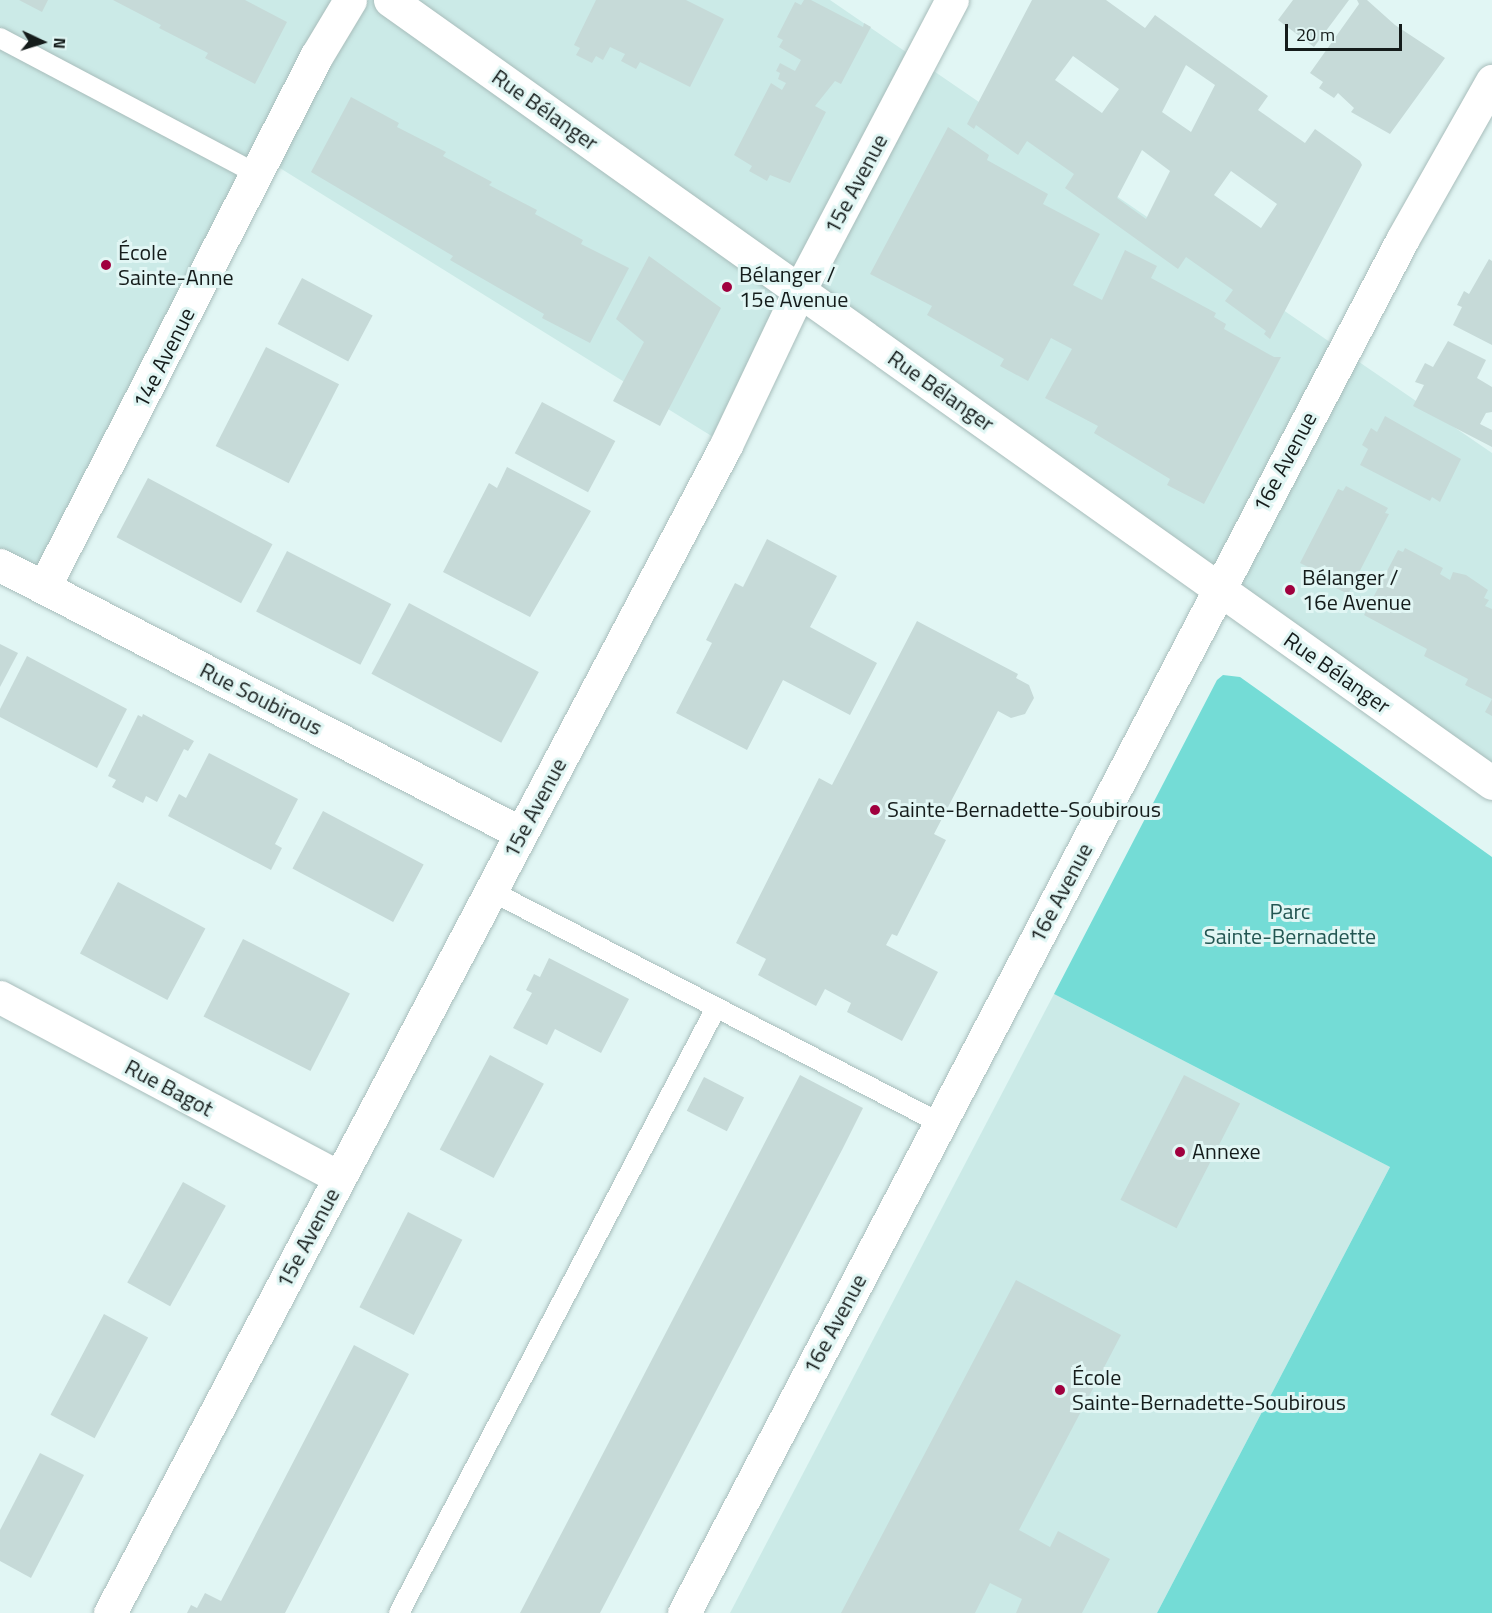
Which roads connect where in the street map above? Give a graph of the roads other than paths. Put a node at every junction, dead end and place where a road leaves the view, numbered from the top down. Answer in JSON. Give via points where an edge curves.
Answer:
{"nodes":[{"id":1,"x":350,"y":0,"type":"edge"},
{"id":2,"x":390,"y":0,"type":"edge"},
{"id":3,"x":952,"y":0,"type":"edge"},
{"id":4,"x":0,"y":38,"type":"edge"},
{"id":5,"x":1492,"y":81,"type":"edge"},
{"id":6,"x":259,"y":175,"type":"junction"},
{"id":7,"x":799,"y":291,"type":"junction"},
{"id":8,"x":0,"y":565,"type":"edge"},
{"id":9,"x":44,"y":587,"type":"junction"},
{"id":10,"x":1220,"y":590,"type":"junction"},
{"id":11,"x":1492,"y":783,"type":"edge"},
{"id":12,"x":521,"y":833,"type":"junction"},
{"id":13,"x":491,"y":891,"type":"junction"},
{"id":14,"x":0,"y":998,"type":"edge"},
{"id":15,"x":716,"y":1008,"type":"junction"},
{"id":16,"x":940,"y":1123,"type":"junction"},
{"id":17,"x":339,"y":1178,"type":"junction"},
{"id":18,"x":110,"y":1613,"type":"edge"},
{"id":19,"x":399,"y":1613,"type":"edge"},
{"id":20,"x":684,"y":1613,"type":"edge"}],
"edges":[{"from":1,"to":6,"type":"street","name":"14e Avenue","via":[[317,55]]},
{"from":2,"to":7,"type":"street","name":"Rue Bélanger"},
{"from":3,"to":7,"type":"street","name":"15e Avenue"},
{"from":4,"to":6,"type":"lane"},
{"from":5,"to":10,"type":"street","name":"16e Avenue","via":[[1402,240]]},
{"from":6,"to":9,"type":"street","name":"14e Avenue"},
{"from":7,"to":10,"type":"street","name":"Rue Bélanger"},
{"from":7,"to":12,"type":"street","name":"15e Avenue","via":[[726,445]]},
{"from":8,"to":9,"type":"street","name":"Rue Soubirous"},
{"from":9,"to":12,"type":"street","name":"Rue Soubirous"},
{"from":10,"to":11,"type":"street","name":"Rue Bélanger"},
{"from":10,"to":16,"type":"street","name":"16e Avenue"},
{"from":12,"to":13,"type":"street","name":"15e Avenue"},
{"from":13,"to":15,"type":"lane"},
{"from":13,"to":17,"type":"street","name":"15e Avenue"},
{"from":14,"to":17,"type":"street","name":"Rue Bagot"},
{"from":15,"to":16,"type":"lane"},
{"from":15,"to":19,"type":"lane"},
{"from":16,"to":20,"type":"street","name":"16e Avenue"},
{"from":17,"to":18,"type":"street","name":"15e Avenue"}]}
